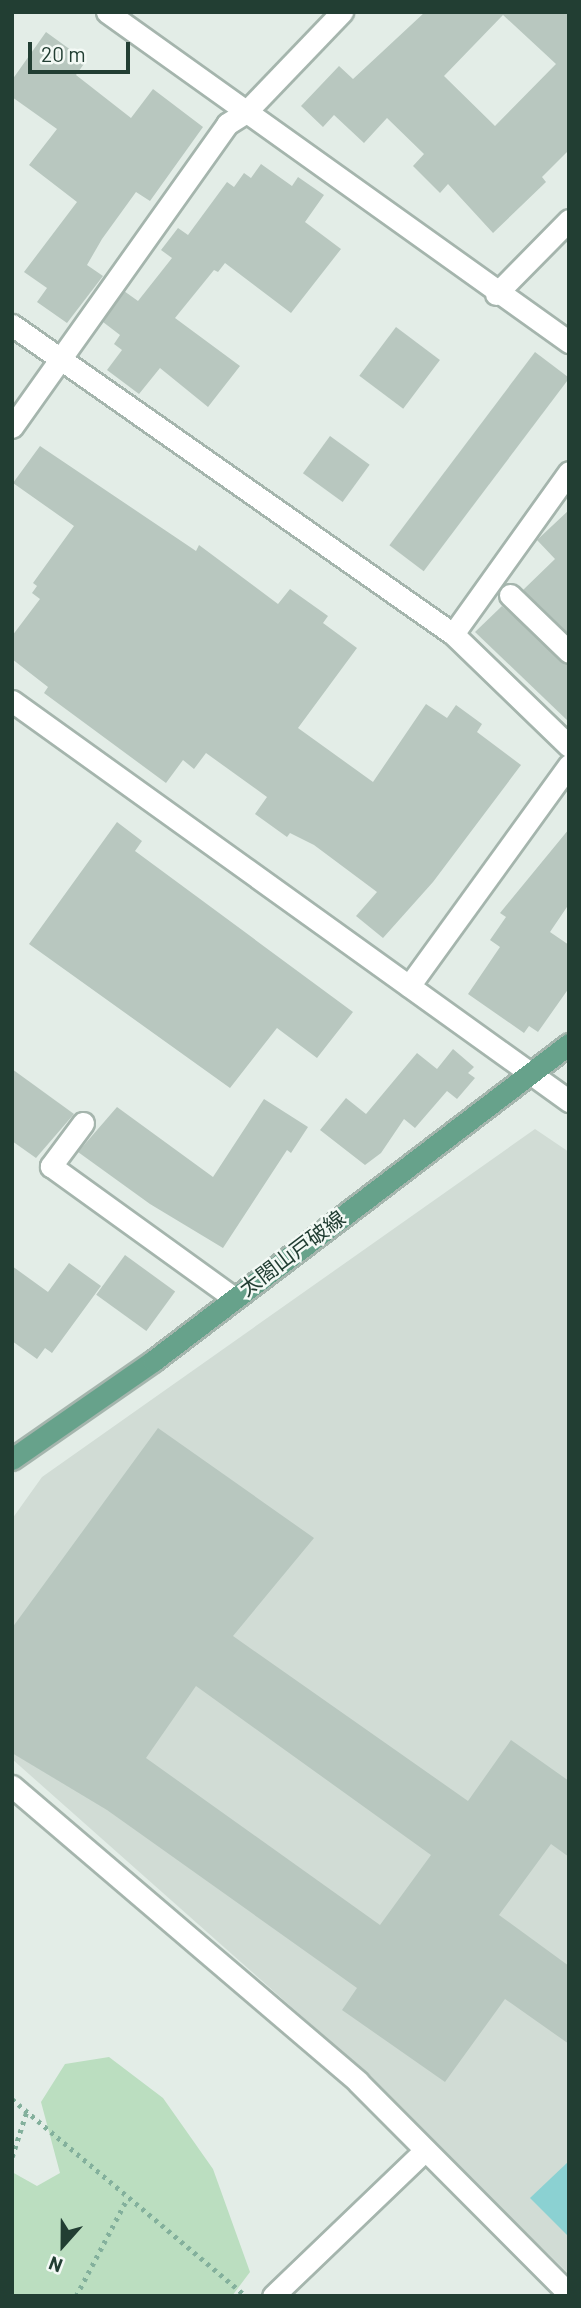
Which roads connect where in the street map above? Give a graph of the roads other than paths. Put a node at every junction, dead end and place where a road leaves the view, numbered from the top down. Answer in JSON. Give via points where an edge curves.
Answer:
{"nodes":[{"id":1,"x":107,"y":12,"type":"edge"},
{"id":2,"x":342,"y":12,"type":"edge"},
{"id":3,"x":246,"y":112,"type":"junction"},
{"id":4,"x":569,"y":220,"type":"edge"},
{"id":5,"x":496,"y":294,"type":"junction"},
{"id":6,"x":12,"y":324,"type":"edge"},
{"id":7,"x":569,"y":342,"type":"edge"},
{"id":8,"x":60,"y":359,"type":"junction"},
{"id":9,"x":12,"y":428,"type":"edge"},
{"id":10,"x":569,"y":472,"type":"edge"},
{"id":11,"x":510,"y":595,"type":"dead end"},
{"id":12,"x":453,"y":634,"type":"junction"},
{"id":13,"x":569,"y":652,"type":"edge"},
{"id":14,"x":12,"y":701,"type":"edge"},
{"id":15,"x":569,"y":746,"type":"edge"},
{"id":16,"x":569,"y":765,"type":"edge"},
{"id":17,"x":409,"y":986,"type":"junction"},
{"id":18,"x":569,"y":1044,"type":"edge"},
{"id":19,"x":530,"y":1073,"type":"junction"},
{"id":20,"x":569,"y":1101,"type":"edge"},
{"id":21,"x":83,"y":1123,"type":"dead end"},
{"id":22,"x":234,"y":1298,"type":"junction"},
{"id":23,"x":12,"y":1460,"type":"edge"},
{"id":24,"x":12,"y":1786,"type":"edge"},
{"id":25,"x":423,"y":2152,"type":"junction"},
{"id":26,"x":569,"y":2294,"type":"edge"},
{"id":27,"x":273,"y":2296,"type":"edge"}],
"edges":[{"from":1,"to":3,"type":"street"},
{"from":2,"to":3,"type":"street"},
{"from":3,"to":5,"type":"street"},
{"from":3,"to":8,"type":"street","via":[[227,124]]},
{"from":4,"to":5,"type":"street"},
{"from":5,"to":7,"type":"street"},
{"from":6,"to":8,"type":"street"},
{"from":8,"to":9,"type":"street"},
{"from":8,"to":12,"type":"street"},
{"from":10,"to":12,"type":"street"},
{"from":11,"to":13,"type":"street"},
{"from":12,"to":15,"type":"street"},
{"from":14,"to":17,"type":"street"},
{"from":16,"to":17,"type":"street"},
{"from":17,"to":19,"type":"street"},
{"from":18,"to":19,"type":"main road","name":"太閤山戸破線"},
{"from":19,"to":20,"type":"street"},
{"from":19,"to":22,"type":"main road","name":"太閤山戸破線"},
{"from":21,"to":22,"type":"street","via":[[51,1166]]},
{"from":22,"to":23,"type":"main road","name":"太閤山戸破線"},
{"from":24,"to":25,"type":"street","via":[[358,2082]]},
{"from":25,"to":26,"type":"street"},
{"from":25,"to":27,"type":"street"}]}
